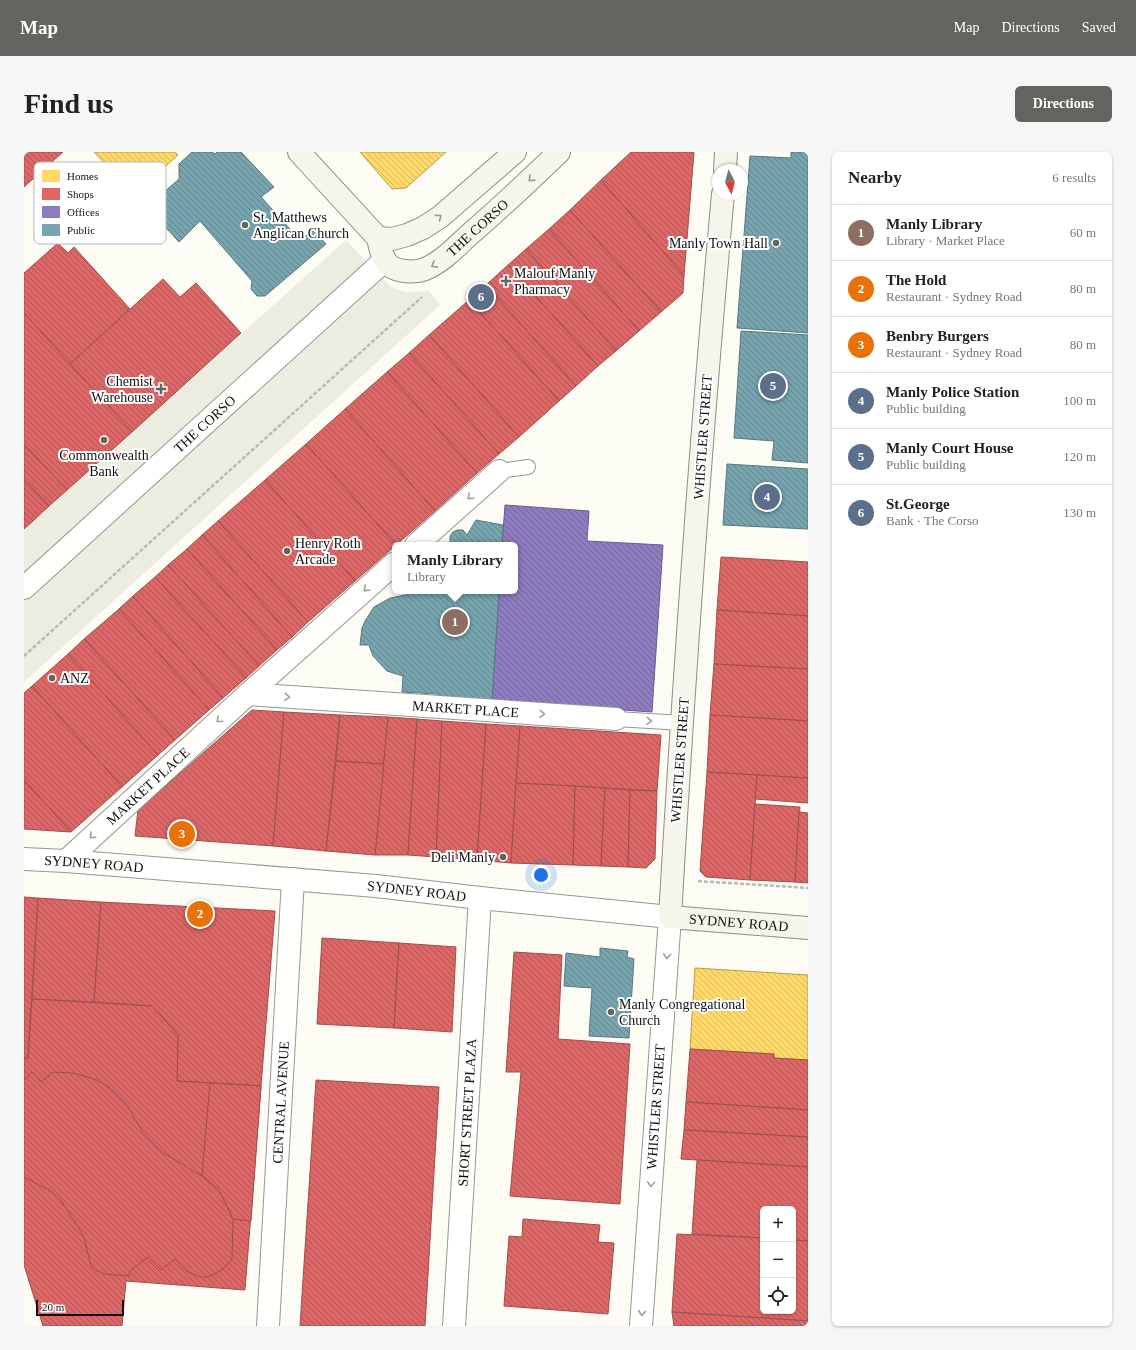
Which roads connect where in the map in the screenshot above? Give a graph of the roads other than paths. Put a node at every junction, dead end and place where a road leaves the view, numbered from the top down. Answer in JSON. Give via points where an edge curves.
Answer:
{"nodes":[{"id":1,"x":299,"y":152,"type":"edge"},
{"id":2,"x":515,"y":152,"type":"edge"},
{"id":3,"x":559,"y":152,"type":"edge"},
{"id":4,"x":726,"y":152,"type":"edge"},
{"id":5,"x":725,"y":164,"type":"edge"},
{"id":6,"x":722,"y":200,"type":"edge"},
{"id":7,"x":378,"y":238,"type":"junction"},
{"id":8,"x":385,"y":260,"type":"junction"},
{"id":9,"x":528,"y":467,"type":"dead end"},
{"id":10,"x":499,"y":471,"type":"joint"},
{"id":11,"x":419,"y":542,"type":"edge"},
{"id":12,"x":392,"y":566,"type":"edge"},
{"id":13,"x":24,"y":588,"type":"edge"},
{"id":14,"x":248,"y":694,"type":"junction"},
{"id":15,"x":616,"y":718,"type":"joint"},
{"id":16,"x":683,"y":723,"type":"junction"},
{"id":17,"x":24,"y":859,"type":"edge"},
{"id":18,"x":66,"y":861,"type":"junction"},
{"id":19,"x":293,"y":879,"type":"junction"},
{"id":20,"x":480,"y":898,"type":"junction"},
{"id":21,"x":670,"y":918,"type":"junction"},
{"id":22,"x":808,"y":928,"type":"edge"},
{"id":23,"x":268,"y":1326,"type":"edge"},
{"id":24,"x":454,"y":1326,"type":"edge"},
{"id":25,"x":641,"y":1326,"type":"edge"}],
"edges":[{"from":1,"to":7,"type":"street"},
{"from":7,"to":2,"type":"street","one_way":true,"via":[[392,239],[423,228],[440,217]]},
{"from":3,"to":8,"type":"street","name":"THE CORSO","one_way":true,"via":[[439,262],[424,270],[404,271],[389,265]]},
{"from":4,"to":5,"type":"street"},
{"from":6,"to":16,"type":"street","name":"WHISTLER STREET","via":[[695,533]]},
{"from":7,"to":8,"type":"street"},
{"from":8,"to":13,"type":"street","name":"THE CORSO"},
{"from":9,"to":10,"type":"lane"},
{"from":10,"to":11,"type":"street","one_way":true},
{"from":12,"to":14,"type":"street","name":"MARKET PLACE","one_way":true},
{"from":14,"to":15,"type":"street","name":"MARKET PLACE","one_way":true},
{"from":14,"to":18,"type":"street","name":"MARKET PLACE","one_way":true},
{"from":15,"to":16,"type":"lane","name":"MARKET PLACE","one_way":true},
{"from":16,"to":21,"type":"street","name":"WHISTLER STREET"},
{"from":17,"to":18,"type":"street","name":"SYDNEY ROAD"},
{"from":18,"to":19,"type":"street","name":"SYDNEY ROAD"},
{"from":19,"to":20,"type":"street","name":"SYDNEY ROAD"},
{"from":19,"to":23,"type":"street","name":"CENTRAL AVENUE"},
{"from":20,"to":21,"type":"street","name":"SYDNEY ROAD"},
{"from":20,"to":24,"type":"street","name":"SHORT STREET PLAZA"},
{"from":21,"to":22,"type":"street","name":"SYDNEY ROAD"},
{"from":21,"to":25,"type":"street","name":"WHISTLER STREET","one_way":true}]}
